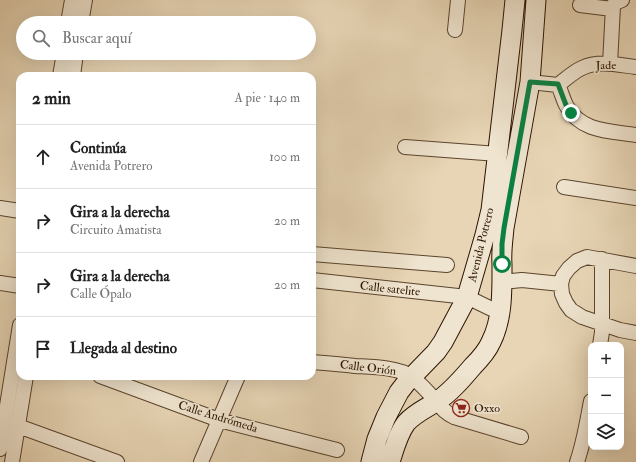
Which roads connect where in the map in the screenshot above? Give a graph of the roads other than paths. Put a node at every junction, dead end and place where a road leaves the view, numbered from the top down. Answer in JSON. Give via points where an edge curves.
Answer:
{"nodes":[{"id":1,"x":77,"y":0,"type":"edge"},
{"id":2,"x":458,"y":0,"type":"edge"},
{"id":3,"x":515,"y":0,"type":"edge"},
{"id":4,"x":536,"y":0,"type":"edge"},
{"id":5,"x":617,"y":4,"type":"edge"},
{"id":6,"x":580,"y":5,"type":"dead end"},
{"id":7,"x":71,"y":16,"type":"edge"},
{"id":8,"x":80,"y":16,"type":"edge"},
{"id":9,"x":455,"y":30,"type":"dead end"},
{"id":10,"x":63,"y":60,"type":"edge"},
{"id":11,"x":75,"y":60,"type":"edge"},
{"id":12,"x":610,"y":64,"type":"junction"},
{"id":13,"x":636,"y":67,"type":"edge"},
{"id":14,"x":61,"y":72,"type":"edge"},
{"id":15,"x":73,"y":72,"type":"edge"},
{"id":16,"x":530,"y":82,"type":"junction"},
{"id":17,"x":558,"y":84,"type":"junction"},
{"id":18,"x":636,"y":135,"type":"edge"},
{"id":19,"x":405,"y":147,"type":"dead end"},
{"id":20,"x":498,"y":154,"type":"junction"},
{"id":21,"x":564,"y":187,"type":"dead end"},
{"id":22,"x":636,"y":198,"type":"edge"},
{"id":23,"x":0,"y":208,"type":"edge"},
{"id":24,"x":16,"y":210,"type":"edge"},
{"id":25,"x":316,"y":254,"type":"edge"},
{"id":26,"x":602,"y":260,"type":"junction"},
{"id":27,"x":447,"y":265,"type":"dead end"},
{"id":28,"x":636,"y":266,"type":"edge"},
{"id":29,"x":316,"y":280,"type":"edge"},
{"id":30,"x":502,"y":282,"type":"junction"},
{"id":31,"x":0,"y":283,"type":"edge"},
{"id":32,"x":561,"y":284,"type":"junction"},
{"id":33,"x":16,"y":285,"type":"edge"},
{"id":34,"x":467,"y":297,"type":"junction"},
{"id":35,"x":500,"y":313,"type":"junction"},
{"id":36,"x":602,"y":324,"type":"junction"},
{"id":37,"x":636,"y":333,"type":"edge"},
{"id":38,"x":600,"y":342,"type":"edge"},
{"id":39,"x":16,"y":350,"type":"edge"},
{"id":40,"x":316,"y":362,"type":"edge"},
{"id":41,"x":412,"y":377,"type":"junction"},
{"id":42,"x":25,"y":380,"type":"edge"},
{"id":43,"x":111,"y":380,"type":"edge"},
{"id":44,"x":236,"y":380,"type":"edge"},
{"id":45,"x":437,"y":402,"type":"junction"},
{"id":46,"x":589,"y":414,"type":"edge"},
{"id":47,"x":220,"y":420,"type":"junction"},
{"id":48,"x":18,"y":426,"type":"junction"},
{"id":49,"x":521,"y":437,"type":"dead end"},
{"id":50,"x":0,"y":449,"type":"edge"},
{"id":51,"x":338,"y":450,"type":"dead end"},
{"id":52,"x":12,"y":462,"type":"edge"},
{"id":53,"x":117,"y":462,"type":"edge"},
{"id":54,"x":201,"y":462,"type":"edge"},
{"id":55,"x":371,"y":462,"type":"edge"},
{"id":56,"x":390,"y":462,"type":"edge"},
{"id":57,"x":577,"y":462,"type":"edge"}],
"edges":[{"from":1,"to":7,"type":"street"},
{"from":1,"to":8,"type":"street"},
{"from":2,"to":9,"type":"street"},
{"from":3,"to":20,"type":"street","name":"Avenida Potrero"},
{"from":4,"to":16,"type":"street","name":"Avenida Potrero"},
{"from":5,"to":6,"type":"street"},
{"from":5,"to":12,"type":"street"},
{"from":10,"to":14,"type":"street"},
{"from":11,"to":15,"type":"street"},
{"from":12,"to":13,"type":"street","name":"Jade"},
{"from":12,"to":17,"type":"street","name":"Jade","via":[[592,64],[574,72]]},
{"from":16,"to":17,"type":"street"},
{"from":16,"to":30,"type":"street","name":"Avenida Potrero","via":[[504,228]]},
{"from":17,"to":18,"type":"street","via":[[566,105],[577,120],[595,129]]},
{"from":19,"to":20,"type":"street"},
{"from":20,"to":34,"type":"street","name":"Avenida Potrero","via":[[488,223]]},
{"from":21,"to":22,"type":"street"},
{"from":23,"to":24,"type":"street"},
{"from":25,"to":27,"type":"street"},
{"from":26,"to":28,"type":"street"},
{"from":26,"to":32,"type":"street","via":[[587,257],[577,261],[563,276]]},
{"from":26,"to":36,"type":"street"},
{"from":29,"to":34,"type":"street","name":"Calle satelite"},
{"from":30,"to":32,"type":"street","via":[[522,280]]},
{"from":30,"to":35,"type":"street","name":"Avenida Potrero"},
{"from":31,"to":33,"type":"street"},
{"from":32,"to":36,"type":"street","via":[[562,294],[571,310]]},
{"from":34,"to":35,"type":"street","name":"Calle satelite"},
{"from":34,"to":41,"type":"street","name":"Avenida Potrero","via":[[443,342]]},
{"from":35,"to":45,"type":"street","name":"Avenida Potrero","via":[[487,350],[458,384]]},
{"from":36,"to":37,"type":"street"},
{"from":36,"to":38,"type":"street"},
{"from":39,"to":50,"type":"street"},
{"from":40,"to":41,"type":"street","name":"Calle Orión","via":[[390,370]]},
{"from":41,"to":45,"type":"street","name":"Calle Orión"},
{"from":41,"to":55,"type":"street","name":"Avenida Potrero","via":[[402,387],[386,417]]},
{"from":42,"to":48,"type":"street"},
{"from":43,"to":47,"type":"street","name":"Calle Andrómeda"},
{"from":44,"to":47,"type":"street"},
{"from":45,"to":49,"type":"street","name":"Calle Orión","via":[[454,418]]},
{"from":45,"to":56,"type":"street","name":"Avenida Potrero","via":[[412,416],[406,423]]},
{"from":46,"to":57,"type":"street"},
{"from":47,"to":51,"type":"street","name":"Calle Andrómeda"},
{"from":47,"to":54,"type":"street"},
{"from":48,"to":52,"type":"street"},
{"from":48,"to":53,"type":"street"}]}
